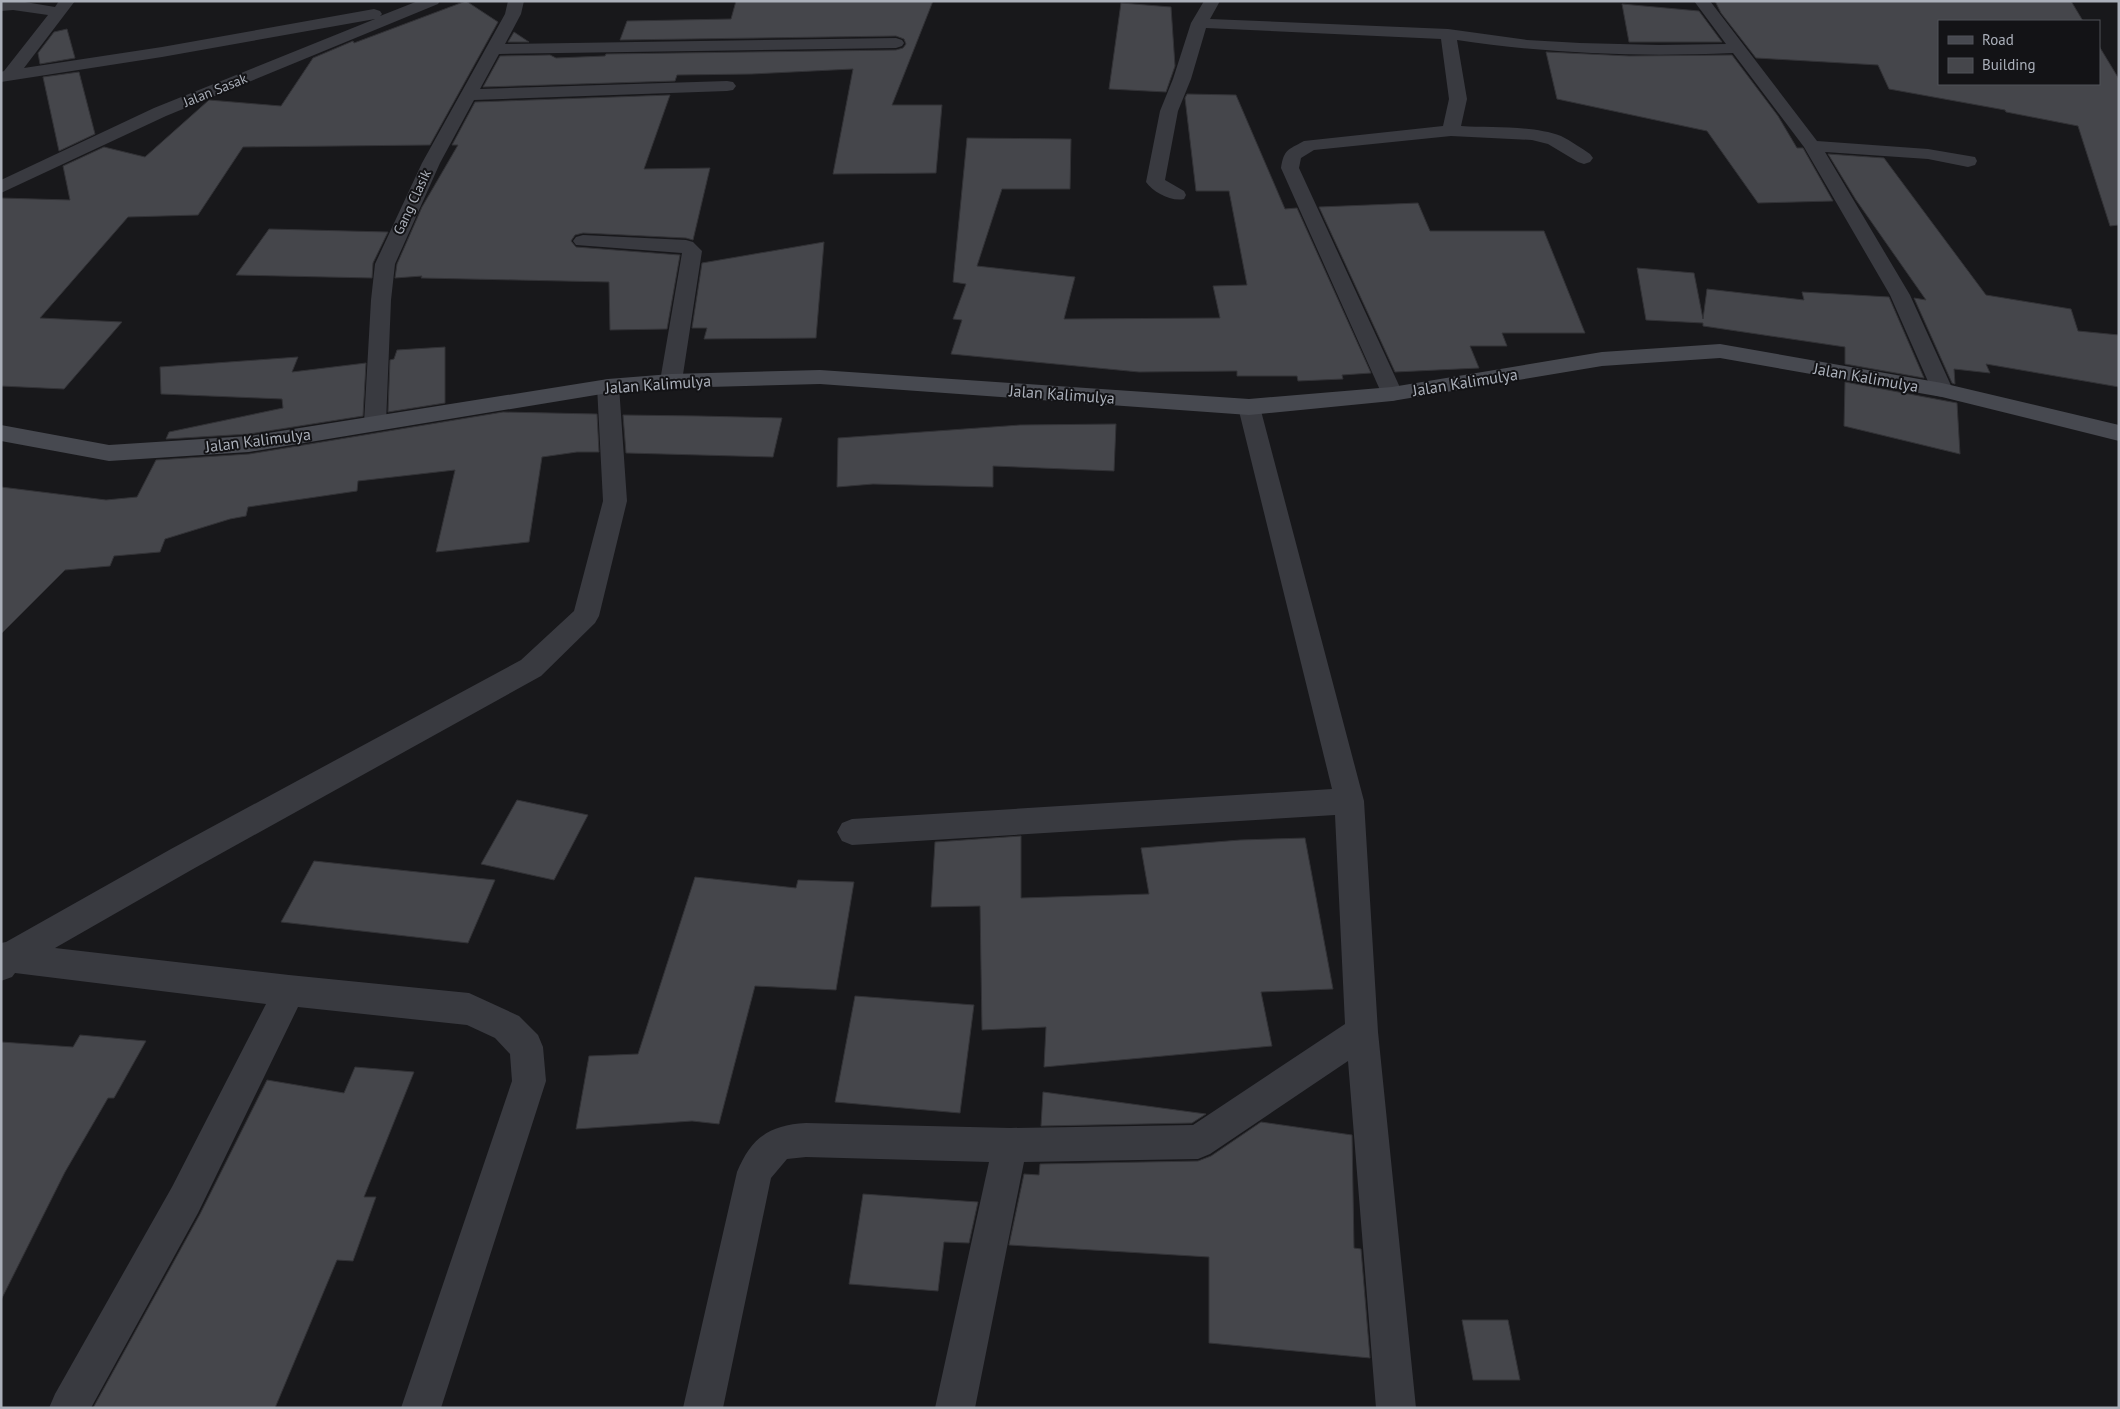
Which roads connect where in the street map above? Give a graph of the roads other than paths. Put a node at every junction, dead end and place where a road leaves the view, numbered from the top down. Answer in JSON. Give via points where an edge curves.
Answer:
{"nodes":[{"id":1,"x":516,"y":1,"type":"edge"},
{"id":2,"x":1212,"y":1,"type":"edge"},
{"id":3,"x":1702,"y":1,"type":"edge"},
{"id":4,"x":429,"y":3,"type":"edge"},
{"id":5,"x":1,"y":6,"type":"edge"},
{"id":6,"x":63,"y":7,"type":"edge"},
{"id":7,"x":1200,"y":23,"type":"junction"},
{"id":8,"x":1448,"y":34,"type":"junction"},
{"id":9,"x":896,"y":43,"type":"dead end"},
{"id":10,"x":1738,"y":48,"type":"junction"},
{"id":11,"x":493,"y":49,"type":"junction"},
{"id":12,"x":5,"y":77,"type":"edge"},
{"id":13,"x":727,"y":86,"type":"dead end"},
{"id":14,"x":468,"y":95,"type":"junction"},
{"id":15,"x":1451,"y":131,"type":"junction"},
{"id":16,"x":1812,"y":146,"type":"junction"},
{"id":17,"x":1584,"y":158,"type":"dead end"},
{"id":18,"x":1968,"y":161,"type":"dead end"},
{"id":19,"x":1,"y":187,"type":"edge"},
{"id":20,"x":1177,"y":195,"type":"dead end"},
{"id":21,"x":582,"y":241,"type":"dead end"},
{"id":22,"x":672,"y":381,"type":"junction"},
{"id":23,"x":608,"y":386,"type":"junction"},
{"id":24,"x":1942,"y":390,"type":"junction"},
{"id":25,"x":1392,"y":394,"type":"junction"},
{"id":26,"x":1249,"y":407,"type":"junction"},
{"id":27,"x":375,"y":423,"type":"junction"},
{"id":28,"x":1,"y":433,"type":"edge"},
{"id":29,"x":2119,"y":433,"type":"edge"},
{"id":30,"x":1348,"y":800,"type":"junction"},
{"id":31,"x":852,"y":832,"type":"dead end"},
{"id":32,"x":4,"y":960,"type":"edge"},
{"id":33,"x":289,"y":992,"type":"junction"},
{"id":34,"x":1362,"y":1032,"type":"junction"},
{"id":35,"x":1010,"y":1146,"type":"junction"},
{"id":36,"x":68,"y":1408,"type":"edge"},
{"id":37,"x":421,"y":1408,"type":"edge"},
{"id":38,"x":703,"y":1408,"type":"edge"},
{"id":39,"x":956,"y":1408,"type":"edge"},
{"id":40,"x":1396,"y":1408,"type":"edge"}],
"edges":[{"from":1,"to":11,"type":"street","name":"Gang Clasik","via":[[513,14]]},
{"from":2,"to":7,"type":"street"},
{"from":3,"to":10,"type":"street"},
{"from":4,"to":12,"type":"street"},
{"from":4,"to":19,"type":"street","name":"Jalan Sasak","via":[[160,112]]},
{"from":5,"to":6,"type":"street"},
{"from":6,"to":12,"type":"street"},
{"from":7,"to":8,"type":"street"},
{"from":7,"to":20,"type":"street","via":[[1169,111],[1155,182]]},
{"from":8,"to":10,"type":"street","via":[[1527,45],[1614,50]]},
{"from":8,"to":15,"type":"street","via":[[1458,99]]},
{"from":9,"to":11,"type":"street"},
{"from":10,"to":16,"type":"street"},
{"from":11,"to":14,"type":"street","name":"Gang Clasik"},
{"from":13,"to":14,"type":"street"},
{"from":14,"to":27,"type":"street","name":"Gang Clasik","via":[[430,163],[385,264]]},
{"from":15,"to":17,"type":"street","via":[[1532,135],[1554,140]]},
{"from":15,"to":25,"type":"street","via":[[1310,145],[1292,155],[1290,168]]},
{"from":16,"to":18,"type":"street","via":[[1928,154]]},
{"from":16,"to":24,"type":"street","via":[[1900,295]]},
{"from":21,"to":22,"type":"street","via":[[686,246],[692,251]]},
{"from":22,"to":23,"type":"street","name":"Jalan Kalimulya"},
{"from":22,"to":26,"type":"street","name":"Jalan Kalimulya","via":[[820,377]]},
{"from":23,"to":27,"type":"street","name":"Jalan Kalimulya"},
{"from":23,"to":32,"type":"street","via":[[616,501],[586,616],[531,668]]},
{"from":24,"to":25,"type":"street","name":"Jalan Kalimulya","via":[[1720,351],[1602,359]]},
{"from":24,"to":29,"type":"street","name":"Jalan Kalimulya"},
{"from":25,"to":26,"type":"street","name":"Jalan Kalimulya"},
{"from":26,"to":30,"type":"street"},
{"from":27,"to":28,"type":"street","name":"Jalan Kalimulya","via":[[249,444],[109,453]]},
{"from":30,"to":31,"type":"street"},
{"from":30,"to":34,"type":"street"},
{"from":32,"to":33,"type":"street"},
{"from":33,"to":36,"type":"street","via":[[185,1200]]},
{"from":33,"to":37,"type":"street","via":[[469,1009],[506,1027],[526,1047],[529,1081]]},
{"from":34,"to":35,"type":"street","via":[[1198,1142]]},
{"from":34,"to":40,"type":"street"},
{"from":35,"to":38,"type":"street","via":[[806,1140],[784,1141],[768,1152],[755,1172]]},
{"from":35,"to":39,"type":"street"}]}
